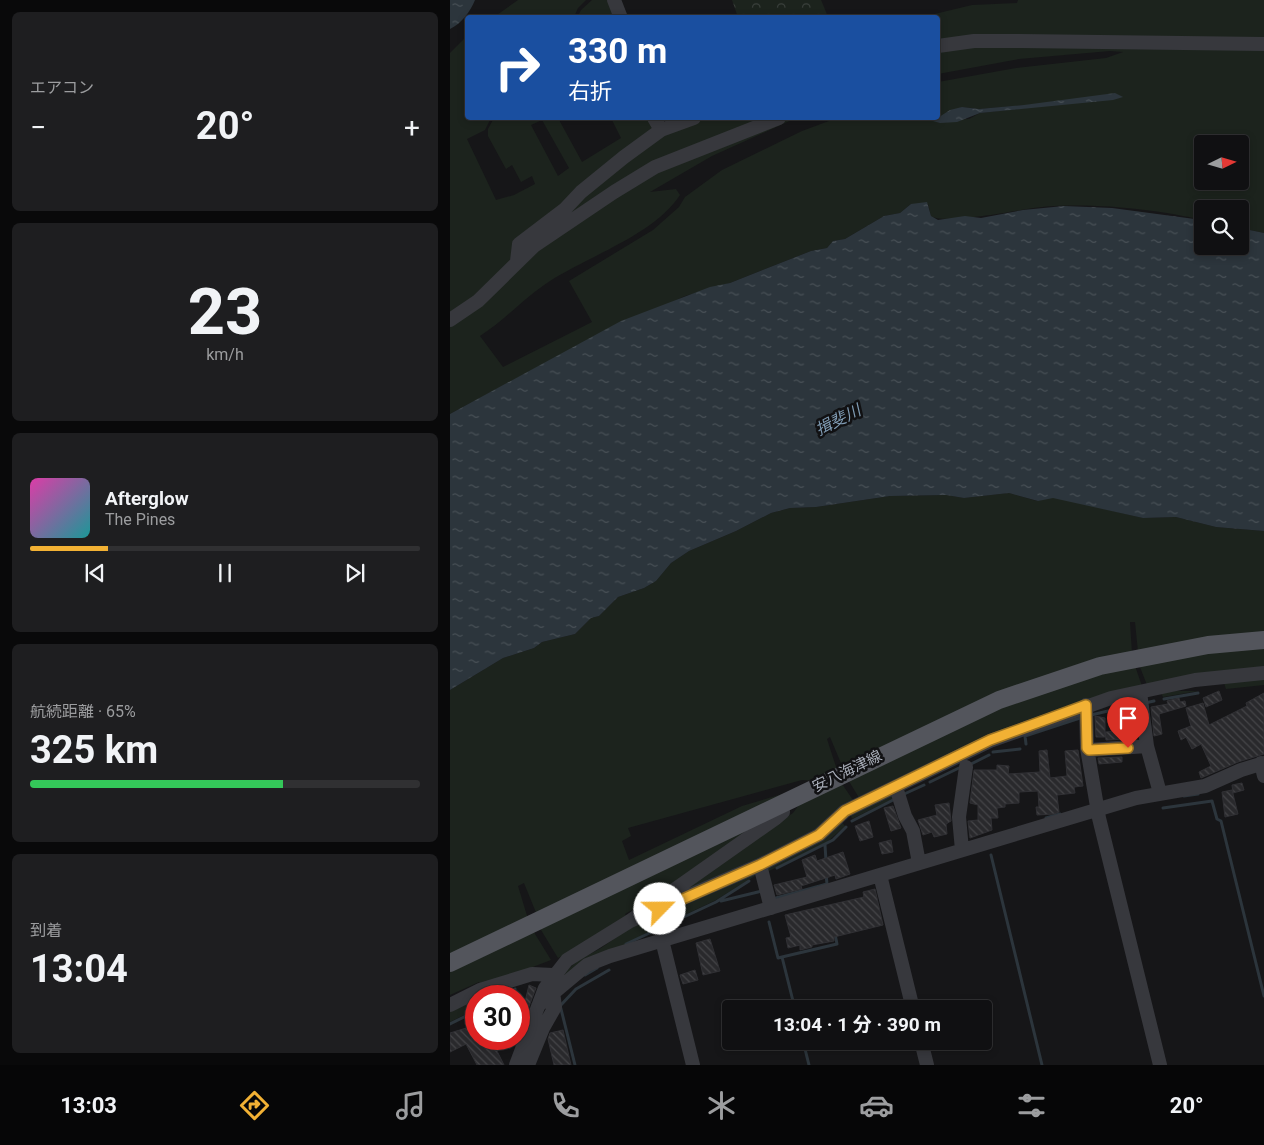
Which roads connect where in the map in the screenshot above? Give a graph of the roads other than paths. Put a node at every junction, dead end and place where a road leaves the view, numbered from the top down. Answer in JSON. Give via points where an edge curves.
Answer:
{"nodes":[{"id":1,"x":614,"y":0,"type":"edge"},
{"id":2,"x":621,"y":15,"type":"edge"},
{"id":3,"x":1264,"y":44,"type":"edge"},
{"id":4,"x":940,"y":46,"type":"edge"},
{"id":5,"x":682,"y":120,"type":"edge"},
{"id":6,"x":773,"y":120,"type":"edge"},
{"id":7,"x":657,"y":124,"type":"edge"},
{"id":8,"x":517,"y":261,"type":"junction"},
{"id":9,"x":450,"y":320,"type":"edge"},
{"id":10,"x":1264,"y":640,"type":"edge"},
{"id":11,"x":1264,"y":673,"type":"edge"},
{"id":12,"x":1140,"y":692,"type":"junction"},
{"id":13,"x":1086,"y":705,"type":"junction"},
{"id":14,"x":1147,"y":746,"type":"junction"},
{"id":15,"x":1089,"y":750,"type":"junction"},
{"id":16,"x":1263,"y":767,"type":"edge"},
{"id":17,"x":966,"y":768,"type":"dead end"},
{"id":18,"x":896,"y":787,"type":"junction"},
{"id":19,"x":1160,"y":794,"type":"junction"},
{"id":20,"x":781,"y":804,"type":"junction"},
{"id":21,"x":1097,"y":810,"type":"junction"},
{"id":22,"x":962,"y":850,"type":"junction"},
{"id":23,"x":919,"y":863,"type":"junction"},
{"id":24,"x":760,"y":865,"type":"junction"},
{"id":25,"x":880,"y":874,"type":"junction"},
{"id":26,"x":770,"y":908,"type":"junction"},
{"id":27,"x":630,"y":921,"type":"junction"},
{"id":28,"x":662,"y":940,"type":"junction"},
{"id":29,"x":450,"y":963,"type":"edge"},
{"id":30,"x":553,"y":975,"type":"junction"},
{"id":31,"x":496,"y":985,"type":"edge"},
{"id":32,"x":553,"y":992,"type":"junction"},
{"id":33,"x":465,"y":994,"type":"edge"},
{"id":34,"x":450,"y":998,"type":"edge"},
{"id":35,"x":465,"y":998,"type":"edge"},
{"id":36,"x":911,"y":1000,"type":"edge"},
{"id":37,"x":450,"y":1005,"type":"edge"},
{"id":38,"x":538,"y":1006,"type":"junction"},
{"id":39,"x":923,"y":1050,"type":"edge"},
{"id":40,"x":516,"y":1065,"type":"edge"},
{"id":41,"x":528,"y":1065,"type":"edge"},
{"id":42,"x":693,"y":1065,"type":"edge"},
{"id":43,"x":927,"y":1065,"type":"edge"},
{"id":44,"x":1160,"y":1065,"type":"edge"}],
"edges":[{"from":1,"to":2,"type":"street"},
{"from":3,"to":4,"type":"street","via":[[974,41]]},
{"from":5,"to":7,"type":"street"},
{"from":6,"to":8,"type":"street","via":[[655,167],[534,246]]},
{"from":7,"to":8,"type":"street","via":[[565,209],[519,244]]},
{"from":8,"to":9,"type":"street","via":[[478,301]]},
{"from":10,"to":20,"type":"main road","name":"安八海津線","via":[[1143,656],[1050,681],[990,704]]},
{"from":11,"to":12,"type":"street","via":[[1195,680]]},
{"from":12,"to":13,"type":"street"},
{"from":12,"to":14,"type":"street"},
{"from":13,"to":15,"type":"street"},
{"from":13,"to":18,"type":"street","via":[[990,740]]},
{"from":14,"to":15,"type":"street"},
{"from":14,"to":19,"type":"street"},
{"from":15,"to":21,"type":"street"},
{"from":16,"to":19,"type":"street","via":[[1187,791]]},
{"from":17,"to":22,"type":"street","via":[[959,817]]},
{"from":18,"to":23,"type":"street","via":[[912,831]]},
{"from":18,"to":24,"type":"street","via":[[845,811],[819,835]]},
{"from":19,"to":21,"type":"street"},
{"from":20,"to":27,"type":"street","via":[[783,812],[776,818]]},
{"from":20,"to":29,"type":"main road","name":"安八海津線"},
{"from":21,"to":22,"type":"street"},
{"from":21,"to":44,"type":"street"},
{"from":22,"to":23,"type":"street"},
{"from":23,"to":25,"type":"street"},
{"from":24,"to":26,"type":"street"},
{"from":24,"to":27,"type":"street"},
{"from":25,"to":26,"type":"street"},
{"from":25,"to":36,"type":"street"},
{"from":26,"to":28,"type":"street"},
{"from":27,"to":30,"type":"street","via":[[567,960]]},
{"from":28,"to":32,"type":"street","via":[[588,965]]},
{"from":28,"to":42,"type":"street"},
{"from":30,"to":31,"type":"street","via":[[532,974]]},
{"from":30,"to":38,"type":"street"},
{"from":32,"to":38,"type":"street"},
{"from":32,"to":41,"type":"street","via":[[555,1007]]},
{"from":33,"to":34,"type":"street"},
{"from":35,"to":37,"type":"street"},
{"from":38,"to":40,"type":"street"},
{"from":39,"to":43,"type":"street"}]}
